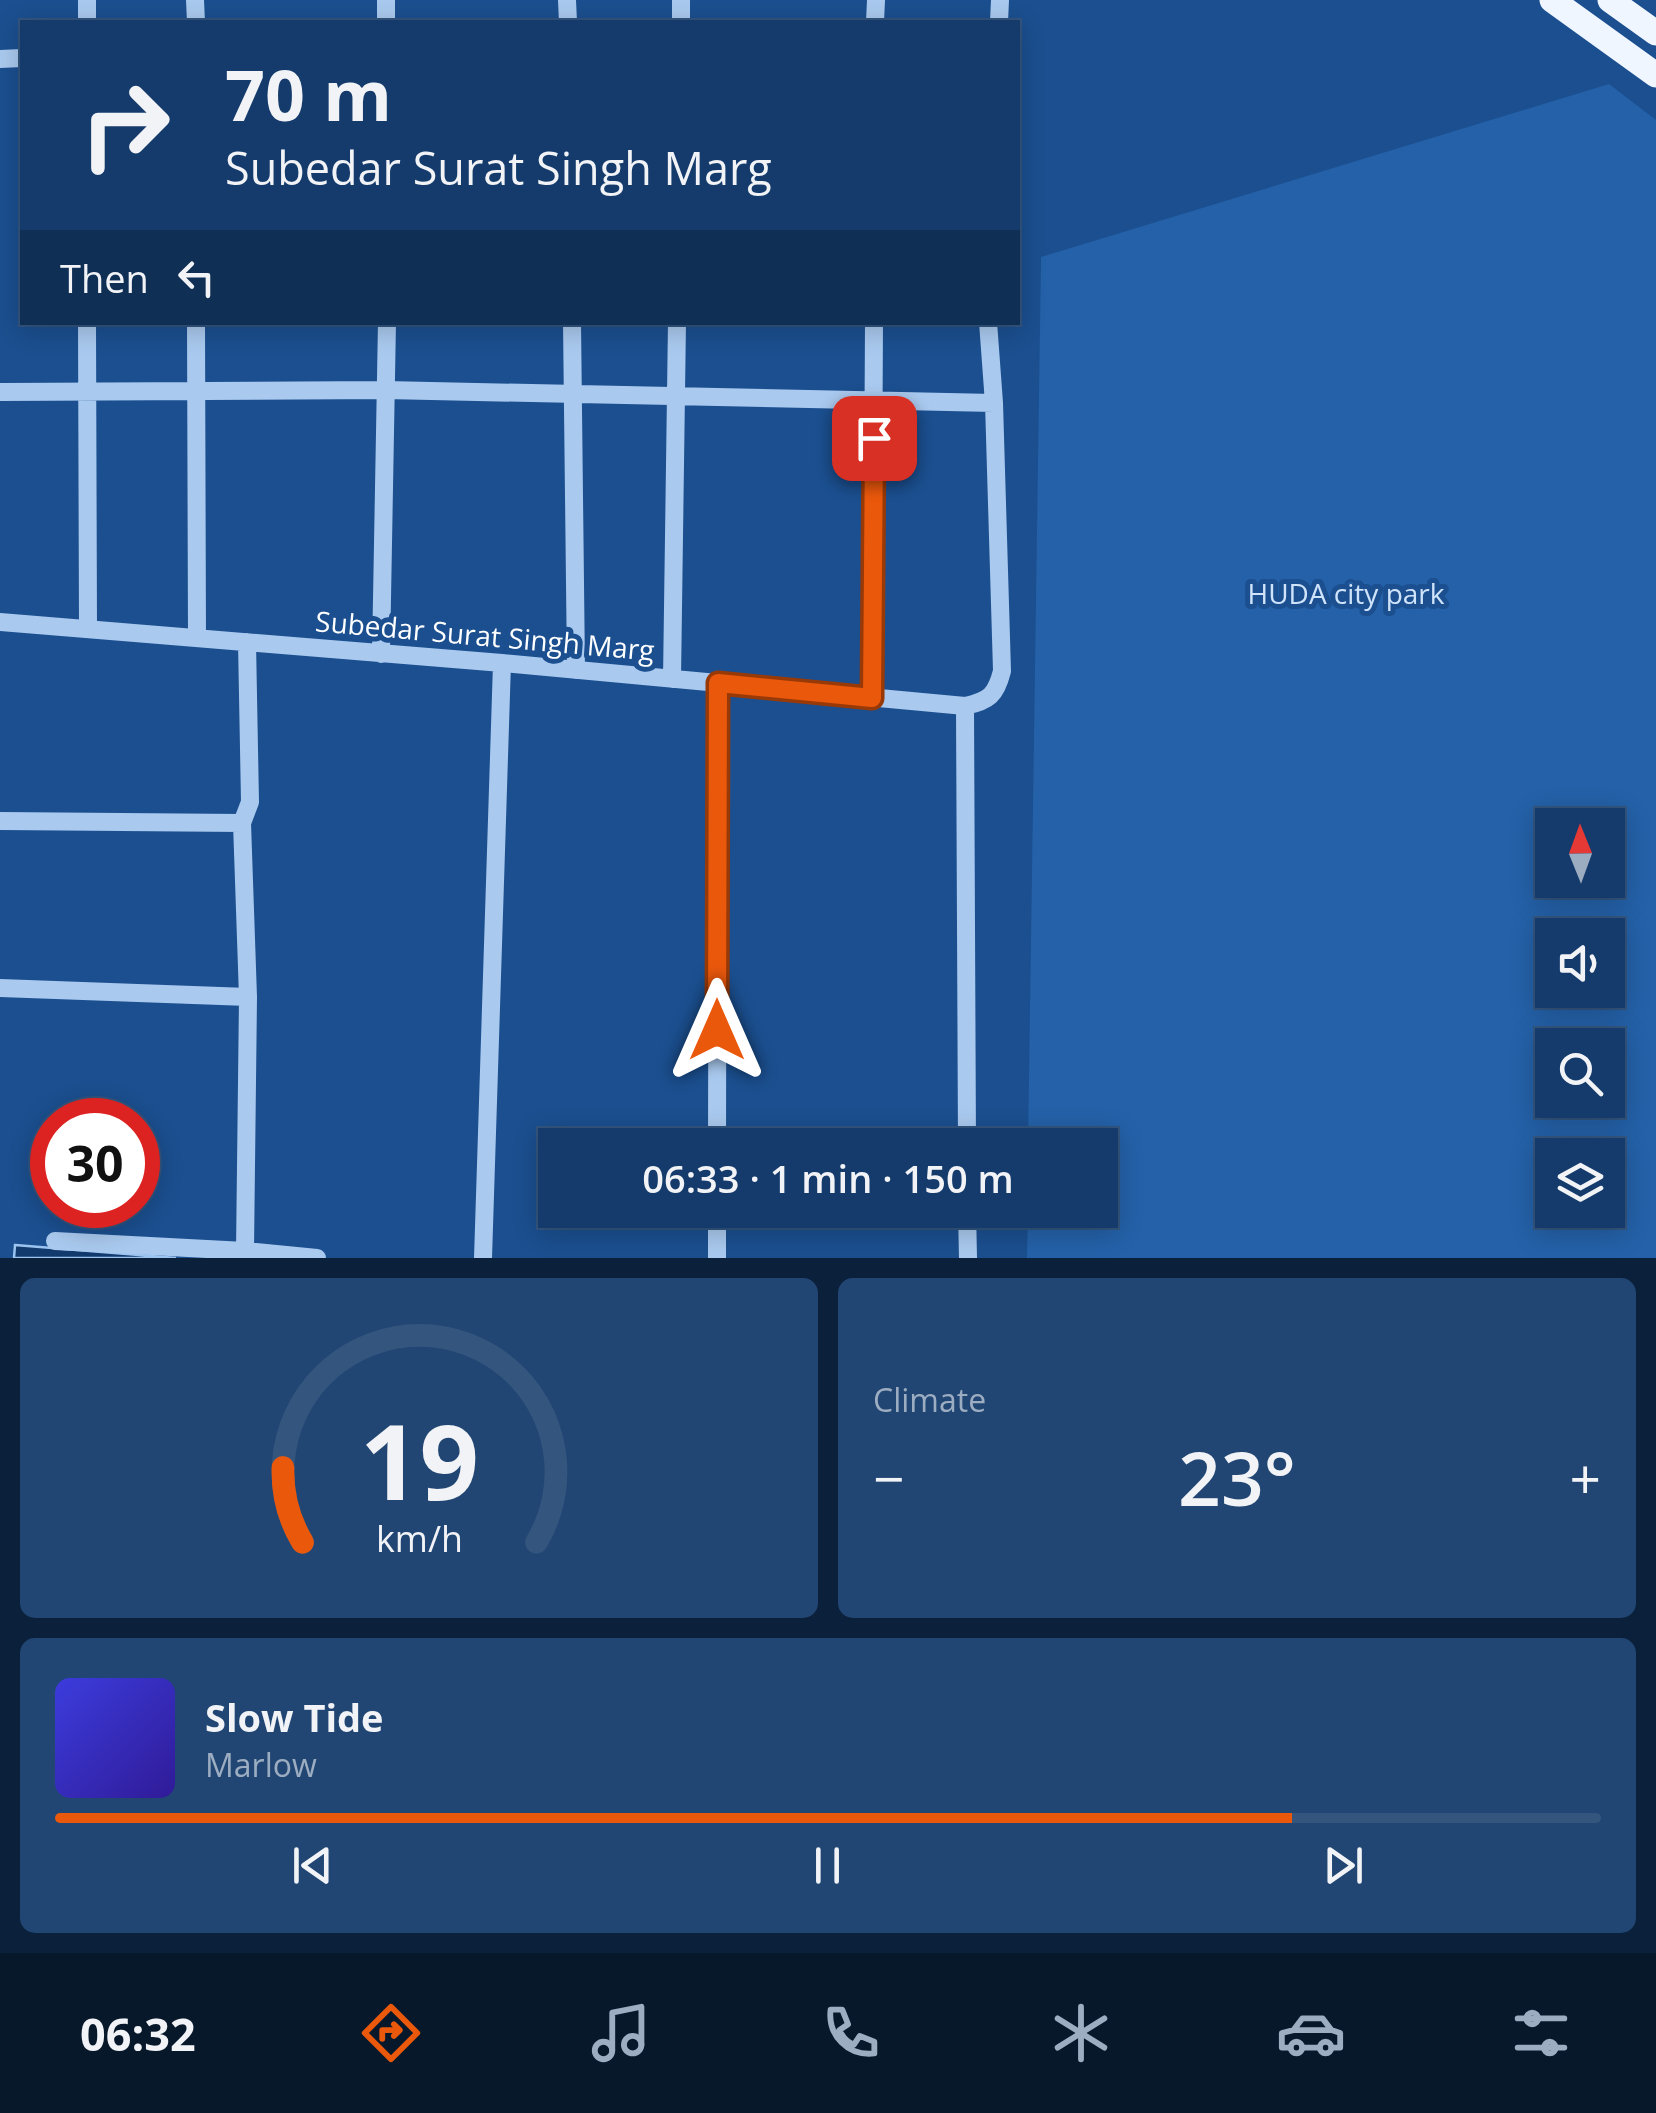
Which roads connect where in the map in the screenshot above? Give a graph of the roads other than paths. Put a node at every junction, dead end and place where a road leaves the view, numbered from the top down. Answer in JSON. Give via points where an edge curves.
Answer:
{"nodes":[{"id":1,"x":1552,"y":0,"type":"edge"},
{"id":2,"x":1610,"y":0,"type":"edge"},
{"id":3,"x":1656,"y":33,"type":"edge"},
{"id":4,"x":1656,"y":75,"type":"edge"},
{"id":5,"x":87,"y":325,"type":"edge"},
{"id":6,"x":196,"y":325,"type":"edge"},
{"id":7,"x":387,"y":325,"type":"edge"},
{"id":8,"x":572,"y":325,"type":"edge"},
{"id":9,"x":677,"y":325,"type":"edge"},
{"id":10,"x":874,"y":325,"type":"edge"},
{"id":11,"x":988,"y":325,"type":"edge"},
{"id":12,"x":386,"y":390,"type":"junction"},
{"id":13,"x":196,"y":391,"type":"junction"},
{"id":14,"x":0,"y":392,"type":"edge"},
{"id":15,"x":87,"y":392,"type":"junction"},
{"id":16,"x":572,"y":394,"type":"junction"},
{"id":17,"x":676,"y":396,"type":"junction"},
{"id":18,"x":874,"y":400,"type":"junction"},
{"id":19,"x":994,"y":403,"type":"junction"},
{"id":20,"x":0,"y":622,"type":"edge"},
{"id":21,"x":88,"y":629,"type":"junction"},
{"id":22,"x":197,"y":638,"type":"junction"},
{"id":23,"x":247,"y":642,"type":"junction"},
{"id":24,"x":380,"y":654,"type":"junction"},
{"id":25,"x":502,"y":663,"type":"junction"},
{"id":26,"x":576,"y":670,"type":"junction"},
{"id":27,"x":672,"y":679,"type":"junction"},
{"id":28,"x":718,"y":683,"type":"junction"},
{"id":29,"x":872,"y":698,"type":"junction"},
{"id":30,"x":965,"y":706,"type":"junction"},
{"id":31,"x":0,"y":820,"type":"edge"},
{"id":32,"x":242,"y":823,"type":"junction"},
{"id":33,"x":0,"y":988,"type":"edge"},
{"id":34,"x":248,"y":996,"type":"junction"},
{"id":35,"x":717,"y":1128,"type":"edge"},
{"id":36,"x":967,"y":1128,"type":"edge"},
{"id":37,"x":717,"y":1228,"type":"edge"},
{"id":38,"x":968,"y":1228,"type":"edge"},
{"id":39,"x":55,"y":1241,"type":"dead end"},
{"id":40,"x":245,"y":1251,"type":"junction"},
{"id":41,"x":316,"y":1258,"type":"edge"},
{"id":42,"x":483,"y":1258,"type":"edge"},
{"id":43,"x":716,"y":1258,"type":"edge"},
{"id":44,"x":968,"y":1258,"type":"edge"}],
"edges":[{"from":1,"to":4,"type":"main road"},
{"from":2,"to":3,"type":"main road"},
{"from":5,"to":15,"type":"street"},
{"from":6,"to":13,"type":"street"},
{"from":7,"to":12,"type":"street"},
{"from":8,"to":16,"type":"street"},
{"from":9,"to":17,"type":"street"},
{"from":10,"to":18,"type":"street"},
{"from":11,"to":19,"type":"street"},
{"from":12,"to":13,"type":"street"},
{"from":12,"to":16,"type":"street"},
{"from":12,"to":24,"type":"street"},
{"from":13,"to":15,"type":"street"},
{"from":13,"to":22,"type":"street"},
{"from":14,"to":15,"type":"street"},
{"from":15,"to":21,"type":"street"},
{"from":16,"to":17,"type":"street"},
{"from":16,"to":26,"type":"street"},
{"from":17,"to":18,"type":"street"},
{"from":17,"to":27,"type":"street"},
{"from":18,"to":19,"type":"street"},
{"from":18,"to":29,"type":"street"},
{"from":19,"to":30,"type":"street","via":[[1002,671],[985,702]]},
{"from":20,"to":21,"type":"street","name":"Subedar Surat Singh Marg"},
{"from":21,"to":22,"type":"street","name":"Subedar Surat Singh Marg"},
{"from":22,"to":23,"type":"street","name":"Subedar Surat Singh Marg"},
{"from":23,"to":24,"type":"street","name":"Subedar Surat Singh Marg"},
{"from":23,"to":32,"type":"street","via":[[250,802]]},
{"from":24,"to":25,"type":"street","name":"Subedar Surat Singh Marg"},
{"from":25,"to":26,"type":"street","name":"Subedar Surat Singh Marg"},
{"from":25,"to":42,"type":"street"},
{"from":26,"to":27,"type":"street","name":"Subedar Surat Singh Marg"},
{"from":27,"to":28,"type":"street","name":"Subedar Surat Singh Marg"},
{"from":28,"to":29,"type":"street","name":"Subedar Surat Singh Marg"},
{"from":28,"to":35,"type":"street"},
{"from":29,"to":30,"type":"street","name":"Subedar Surat Singh Marg"},
{"from":30,"to":36,"type":"street"},
{"from":31,"to":32,"type":"street"},
{"from":32,"to":34,"type":"street"},
{"from":33,"to":34,"type":"street"},
{"from":34,"to":40,"type":"street"},
{"from":37,"to":43,"type":"street"},
{"from":38,"to":44,"type":"street"},
{"from":39,"to":40,"type":"street"},
{"from":40,"to":41,"type":"street"}]}
